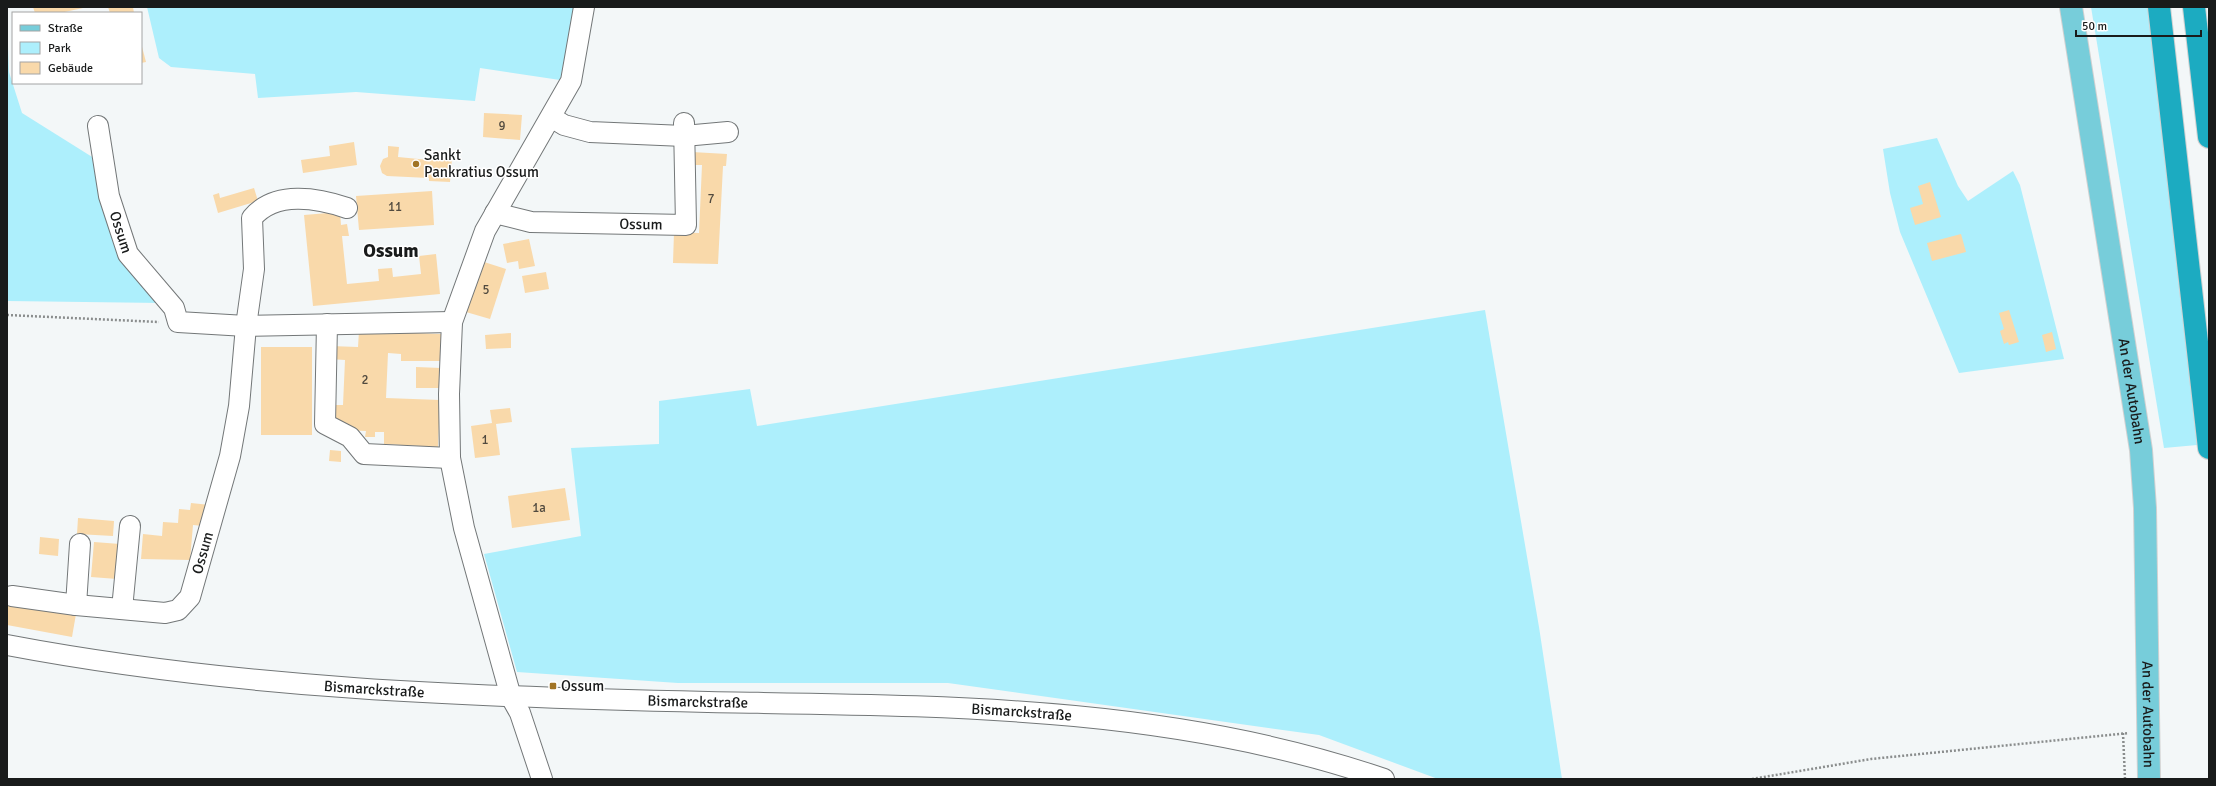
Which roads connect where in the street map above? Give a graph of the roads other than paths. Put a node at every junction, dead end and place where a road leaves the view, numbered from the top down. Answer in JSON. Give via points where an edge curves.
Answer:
{"nodes":[{"id":1,"x":584,"y":7,"type":"edge"},
{"id":2,"x":2071,"y":7,"type":"edge"},
{"id":3,"x":2159,"y":7,"type":"edge"},
{"id":4,"x":2194,"y":7,"type":"edge"},
{"id":5,"x":551,"y":117,"type":"junction"},
{"id":6,"x":98,"y":126,"type":"dead end"},
{"id":7,"x":684,"y":129,"type":"junction"},
{"id":8,"x":728,"y":132,"type":"dead end"},
{"id":9,"x":2209,"y":137,"type":"edge"},
{"id":10,"x":347,"y":208,"type":"dead end"},
{"id":11,"x":495,"y":213,"type":"junction"},
{"id":12,"x":452,"y":322,"type":"junction"},
{"id":13,"x":327,"y":324,"type":"junction"},
{"id":14,"x":246,"y":326,"type":"junction"},
{"id":15,"x":2209,"y":448,"type":"edge"},
{"id":16,"x":450,"y":458,"type":"junction"},
{"id":17,"x":130,"y":526,"type":"dead end"},
{"id":18,"x":80,"y":544,"type":"dead end"},
{"id":19,"x":12,"y":596,"type":"dead end"},
{"id":20,"x":76,"y":605,"type":"junction"},
{"id":21,"x":122,"y":609,"type":"junction"},
{"id":22,"x":7,"y":645,"type":"edge"},
{"id":23,"x":519,"y":712,"type":"junction"},
{"id":24,"x":542,"y":779,"type":"edge"},
{"id":25,"x":1384,"y":779,"type":"edge"},
{"id":26,"x":2148,"y":779,"type":"edge"}],
"edges":[{"from":1,"to":5,"type":"street","via":[[571,81]]},
{"from":2,"to":26,"type":"main road","name":"An der Autobahn","via":[[2142,456],[2145,508]]},
{"from":3,"to":15,"type":"highway"},
{"from":4,"to":9,"type":"highway"},
{"from":5,"to":7,"type":"street","via":[[570,127],[590,132]]},
{"from":5,"to":11,"type":"street"},
{"from":6,"to":14,"type":"street","name":"Ossum","via":[[109,196],[128,254],[174,308],[178,322]]},
{"from":7,"to":8,"type":"street"},
{"from":7,"to":11,"type":"street","name":"Ossum","via":[[686,225],[532,222]]},
{"from":10,"to":14,"type":"street","name":"Ossum","via":[[325,200],[295,199],[279,201],[258,211],[252,218],[254,269]]},
{"from":11,"to":12,"type":"street","via":[[476,253]]},
{"from":12,"to":13,"type":"street"},
{"from":12,"to":16,"type":"street"},
{"from":13,"to":14,"type":"street"},
{"from":13,"to":16,"type":"street","via":[[325,424],[350,437],[364,454]]},
{"from":14,"to":21,"type":"street","name":"Ossum","via":[[239,406],[230,456],[190,597],[178,610],[165,613]]},
{"from":16,"to":23,"type":"street","via":[[464,528]]},
{"from":17,"to":21,"type":"street"},
{"from":18,"to":20,"type":"street"},
{"from":19,"to":20,"type":"street","name":"Ossum"},
{"from":20,"to":21,"type":"street","name":"Ossum"},
{"from":22,"to":23,"type":"street","name":"Bismarckstraße","via":[[194,675],[380,691]]},
{"from":23,"to":24,"type":"street"},
{"from":23,"to":25,"type":"street","name":"Bismarckstraße","via":[[865,705],[1093,717],[1187,730],[1248,742],[1331,762]]}]}
